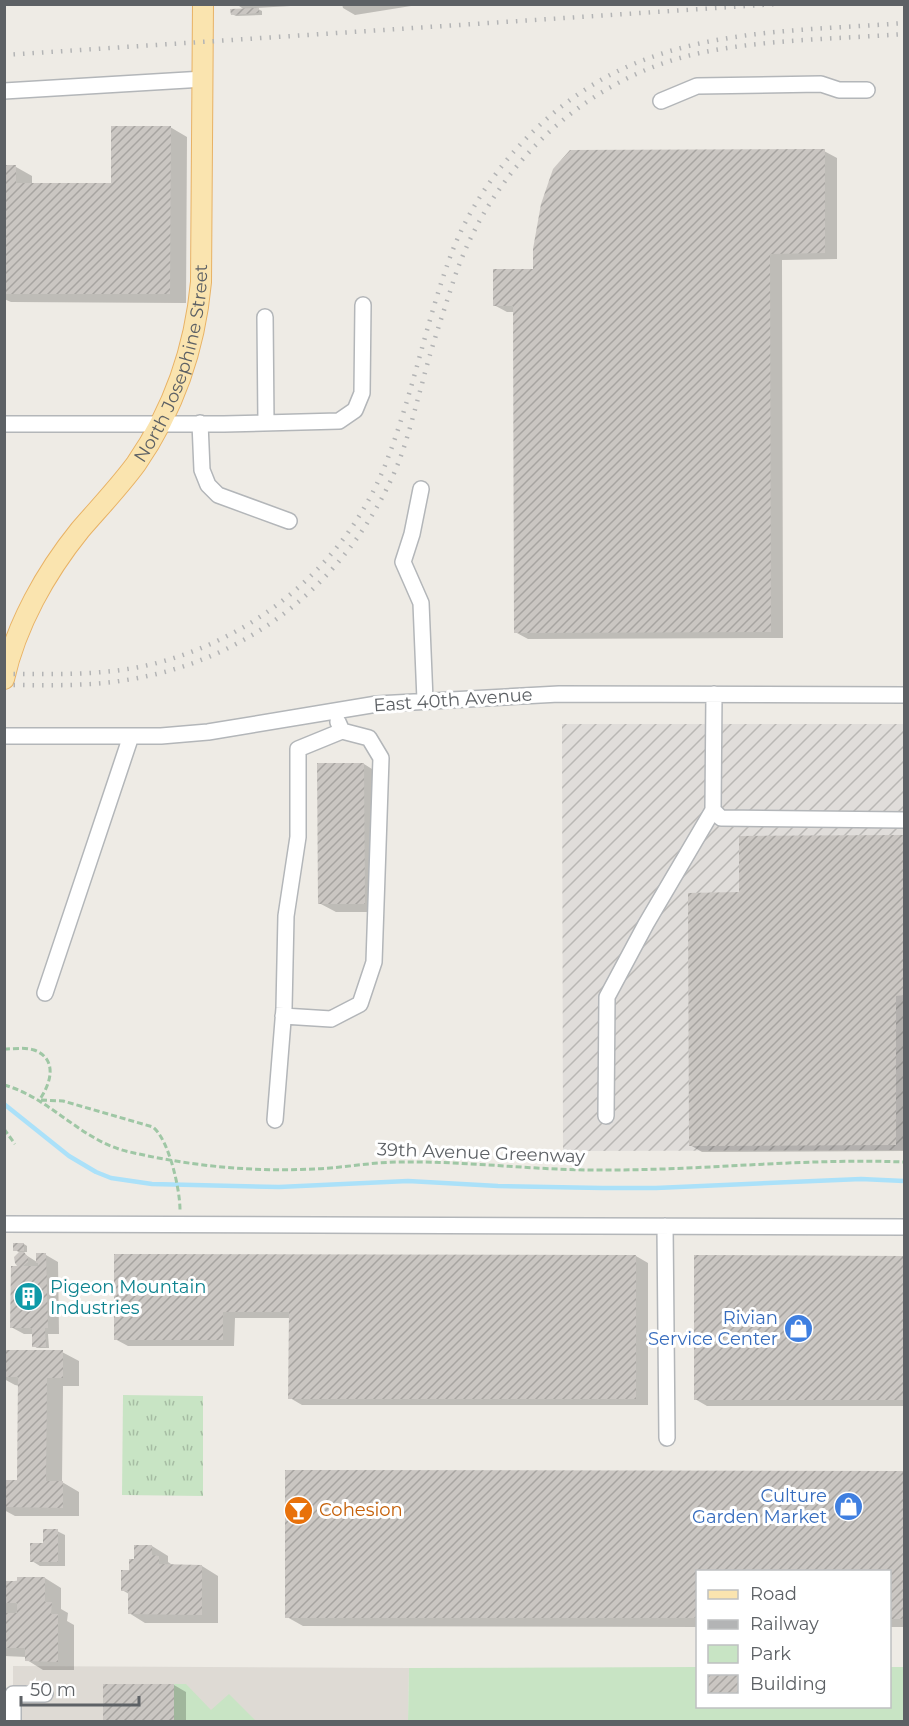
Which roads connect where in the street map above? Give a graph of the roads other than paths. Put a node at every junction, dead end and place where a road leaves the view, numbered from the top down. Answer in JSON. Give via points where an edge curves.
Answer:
{"nodes":[{"id":1,"x":203,"y":4,"type":"edge"},
{"id":2,"x":204,"y":79,"type":"junction"},
{"id":3,"x":867,"y":90,"type":"dead end"},
{"id":4,"x":4,"y":91,"type":"edge"},
{"id":5,"x":661,"y":101,"type":"dead end"},
{"id":6,"x":363,"y":305,"type":"dead end"},
{"id":7,"x":265,"y":317,"type":"dead end"},
{"id":8,"x":160,"y":423,"type":"junction"},
{"id":9,"x":200,"y":423,"type":"junction"},
{"id":10,"x":266,"y":423,"type":"junction"},
{"id":11,"x":4,"y":424,"type":"edge"},
{"id":12,"x":421,"y":489,"type":"dead end"},
{"id":13,"x":290,"y":521,"type":"dead end"},
{"id":14,"x":4,"y":679,"type":"edge"},
{"id":15,"x":714,"y":694,"type":"junction"},
{"id":16,"x":904,"y":695,"type":"edge"},
{"id":17,"x":425,"y":700,"type":"junction"},
{"id":18,"x":335,"y":710,"type":"junction"},
{"id":19,"x":342,"y":731,"type":"junction"},
{"id":20,"x":4,"y":736,"type":"edge"},
{"id":21,"x":131,"y":736,"type":"junction"},
{"id":22,"x":713,"y":810,"type":"junction"},
{"id":23,"x":904,"y":820,"type":"edge"},
{"id":24,"x":45,"y":993,"type":"dead end"},
{"id":25,"x":283,"y":1016,"type":"junction"},
{"id":26,"x":606,"y":1116,"type":"dead end"},
{"id":27,"x":275,"y":1120,"type":"dead end"},
{"id":28,"x":4,"y":1224,"type":"edge"},
{"id":29,"x":665,"y":1226,"type":"junction"},
{"id":30,"x":904,"y":1227,"type":"edge"},
{"id":31,"x":667,"y":1438,"type":"dead end"},
{"id":32,"x":45,"y":1694,"type":"dead end"},
{"id":33,"x":13,"y":1722,"type":"edge"}],
"edges":[{"from":1,"to":2,"type":"main road","name":"North Josephine Street"},
{"from":2,"to":4,"type":"street"},
{"from":2,"to":8,"type":"main road","name":"North Josephine Street","via":[[198,308],[187,360]]},
{"from":3,"to":5,"type":"street","via":[[839,90],[821,84],[697,86]]},
{"from":6,"to":10,"type":"street","via":[[362,393],[355,410],[339,421]]},
{"from":7,"to":10,"type":"street"},
{"from":8,"to":9,"type":"street"},
{"from":8,"to":11,"type":"street"},
{"from":8,"to":14,"type":"main road","name":"North Josephine Street","via":[[136,463],[68,546],[44,582],[20,631]]},
{"from":9,"to":10,"type":"street"},
{"from":9,"to":13,"type":"street","via":[[202,470],[208,485],[218,495]]},
{"from":12,"to":17,"type":"street","via":[[403,562],[421,603]]},
{"from":15,"to":16,"type":"street","name":"East 40th Avenue"},
{"from":15,"to":17,"type":"street","name":"East 40th Avenue","via":[[559,694]]},
{"from":15,"to":22,"type":"street"},
{"from":17,"to":18,"type":"street","name":"East 40th Avenue"},
{"from":18,"to":19,"type":"street"},
{"from":18,"to":21,"type":"street","name":"East 40th Avenue","via":[[208,732]]},
{"from":19,"to":25,"type":"street","via":[[298,749],[298,837],[286,916]]},
{"from":19,"to":25,"type":"street","via":[[369,738],[381,759],[374,962],[360,1004],[331,1019]]},
{"from":20,"to":21,"type":"street","name":"East 40th Avenue"},
{"from":21,"to":24,"type":"street"},
{"from":22,"to":23,"type":"street","via":[[721,818]]},
{"from":22,"to":26,"type":"street","via":[[606,997]]},
{"from":25,"to":27,"type":"street"},
{"from":28,"to":29,"type":"street"},
{"from":29,"to":30,"type":"street"},
{"from":29,"to":31,"type":"street"},
{"from":32,"to":33,"type":"street","via":[[13,1694]]}]}
